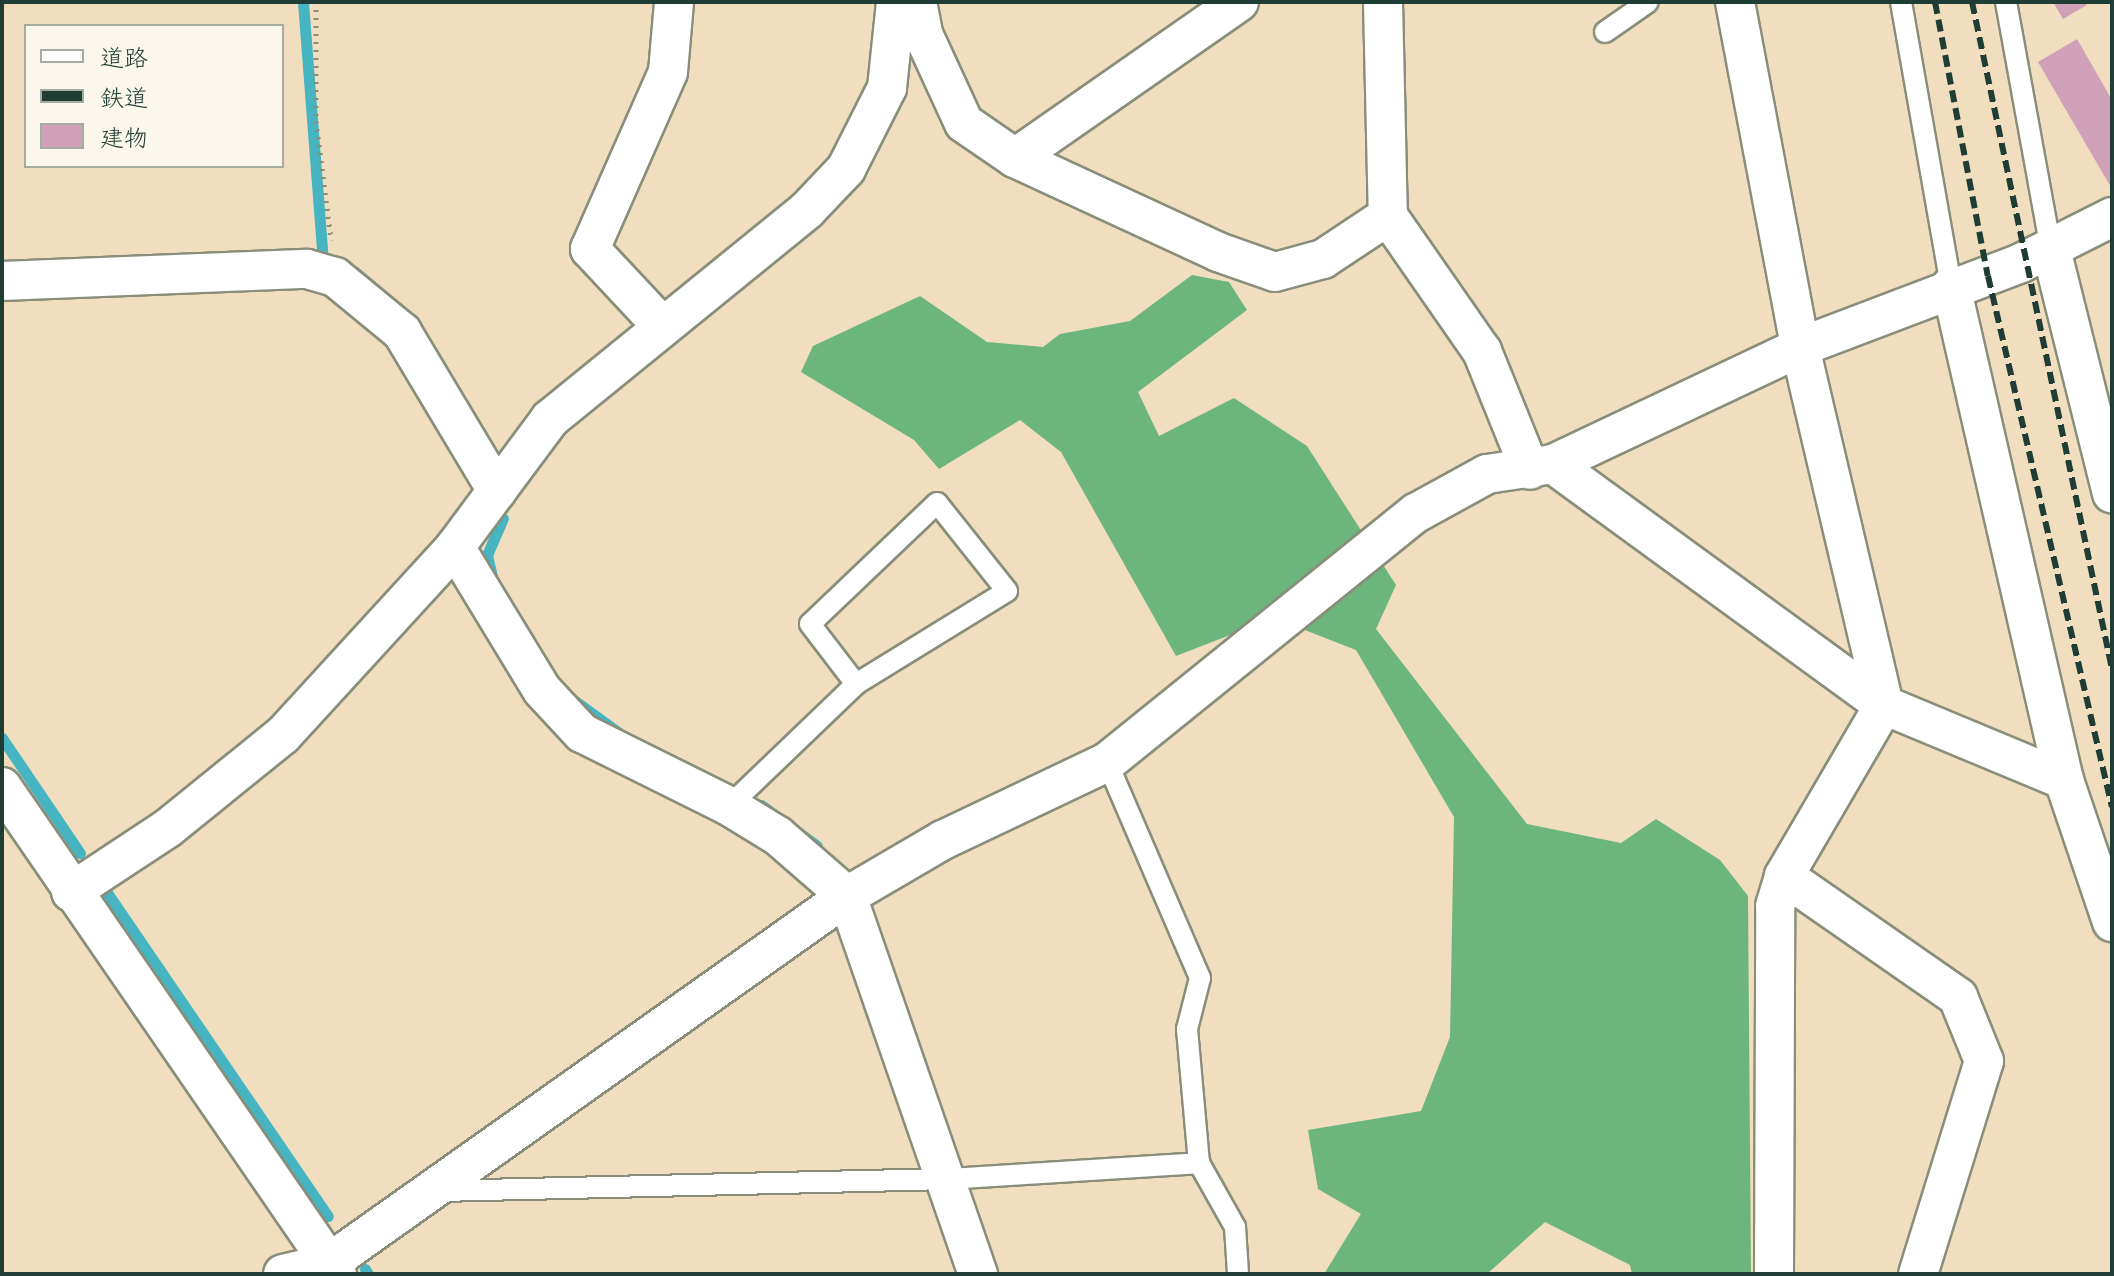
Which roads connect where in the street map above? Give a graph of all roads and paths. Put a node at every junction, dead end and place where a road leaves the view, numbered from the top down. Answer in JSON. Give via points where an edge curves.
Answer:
{"nodes":[{"id":1,"x":316,"y":2,"type":"edge"},
{"id":2,"x":674,"y":2,"type":"edge"},
{"id":3,"x":896,"y":2,"type":"edge"},
{"id":4,"x":917,"y":2,"type":"edge"},
{"id":5,"x":1239,"y":2,"type":"edge"},
{"id":6,"x":1383,"y":2,"type":"edge"},
{"id":7,"x":1648,"y":2,"type":"edge"},
{"id":8,"x":1735,"y":2,"type":"edge"},
{"id":9,"x":1901,"y":2,"type":"edge"},
{"id":10,"x":2006,"y":2,"type":"edge"},
{"id":11,"x":1605,"y":32,"type":"dead end"},
{"id":12,"x":1015,"y":158,"type":"junction"},
{"id":13,"x":1388,"y":216,"type":"junction"},
{"id":14,"x":2112,"y":217,"type":"edge"},
{"id":15,"x":2051,"y":249,"type":"junction"},
{"id":16,"x":335,"y":277,"type":"junction"},
{"id":17,"x":2,"y":281,"type":"edge"},
{"id":18,"x":1951,"y":286,"type":"junction"},
{"id":19,"x":663,"y":327,"type":"junction"},
{"id":20,"x":1800,"y":347,"type":"junction"},
{"id":21,"x":1542,"y":467,"type":"junction"},
{"id":22,"x":497,"y":491,"type":"junction"},
{"id":23,"x":2112,"y":494,"type":"edge"},
{"id":24,"x":455,"y":547,"type":"junction"},
{"id":25,"x":856,"y":684,"type":"junction"},
{"id":26,"x":1884,"y":705,"type":"junction"},
{"id":27,"x":1107,"y":762,"type":"junction"},
{"id":28,"x":2064,"y":780,"type":"junction"},
{"id":29,"x":2,"y":787,"type":"edge"},
{"id":30,"x":729,"y":806,"type":"junction"},
{"id":31,"x":1784,"y":876,"type":"junction"},
{"id":32,"x":71,"y":892,"type":"junction"},
{"id":33,"x":847,"y":896,"type":"junction"},
{"id":34,"x":2112,"y":922,"type":"edge"},
{"id":35,"x":1199,"y":1163,"type":"junction"},
{"id":36,"x":948,"y":1179,"type":"junction"},
{"id":37,"x":430,"y":1191,"type":"junction"},
{"id":38,"x":333,"y":1268,"type":"edge"},
{"id":39,"x":283,"y":1274,"type":"edge"},
{"id":40,"x":978,"y":1274,"type":"edge"},
{"id":41,"x":1238,"y":1274,"type":"edge"},
{"id":42,"x":1774,"y":1274,"type":"edge"},
{"id":43,"x":1918,"y":1274,"type":"edge"}],
"edges":[{"from":1,"to":16,"type":"path","via":[[316,121]]},
{"from":2,"to":19,"type":"street","via":[[668,72],[590,249]]},
{"from":3,"to":19,"type":"street","via":[[887,88],[846,169]]},
{"from":4,"to":12,"type":"street","via":[[923,34],[964,123]]},
{"from":5,"to":12,"type":"street"},
{"from":6,"to":13,"type":"street"},
{"from":7,"to":11,"type":"lane"},
{"from":8,"to":20,"type":"street"},
{"from":9,"to":18,"type":"lane"},
{"from":10,"to":15,"type":"lane"},
{"from":12,"to":13,"type":"street","via":[[1275,272],[1323,259]]},
{"from":13,"to":21,"type":"street","via":[[1482,351]]},
{"from":14,"to":15,"type":"street"},
{"from":15,"to":18,"type":"street"},
{"from":15,"to":23,"type":"street"},
{"from":16,"to":17,"type":"street","via":[[307,269]]},
{"from":16,"to":22,"type":"street","via":[[402,332]]},
{"from":18,"to":20,"type":"street"},
{"from":18,"to":28,"type":"street"},
{"from":19,"to":22,"type":"street","via":[[550,419]]},
{"from":20,"to":21,"type":"street"},
{"from":20,"to":26,"type":"street"},
{"from":21,"to":26,"type":"street"},
{"from":21,"to":27,"type":"street","via":[[1487,474],[1416,513]]},
{"from":22,"to":24,"type":"street"},
{"from":24,"to":30,"type":"street","via":[[542,690],[582,733]]},
{"from":24,"to":32,"type":"street","via":[[283,735],[168,828]]},
{"from":25,"to":25,"type":"lane","via":[[1007,591],[937,503],[810,624]]},
{"from":25,"to":30,"type":"lane"},
{"from":26,"to":28,"type":"street"},
{"from":26,"to":31,"type":"street"},
{"from":27,"to":33,"type":"street","via":[[943,840]]},
{"from":27,"to":35,"type":"lane","via":[[1200,978],[1187,1029]]},
{"from":28,"to":34,"type":"street"},
{"from":29,"to":32,"type":"street"},
{"from":30,"to":33,"type":"street"},
{"from":31,"to":42,"type":"street","via":[[1775,906]]},
{"from":31,"to":43,"type":"street","via":[[1958,997],[1984,1061]]},
{"from":32,"to":38,"type":"street"},
{"from":33,"to":36,"type":"street"},
{"from":33,"to":37,"type":"street"},
{"from":35,"to":36,"type":"lane"},
{"from":35,"to":41,"type":"lane","via":[[1235,1227]]},
{"from":36,"to":37,"type":"lane"},
{"from":36,"to":40,"type":"street"},
{"from":37,"to":38,"type":"street"},
{"from":38,"to":39,"type":"street"}]}
